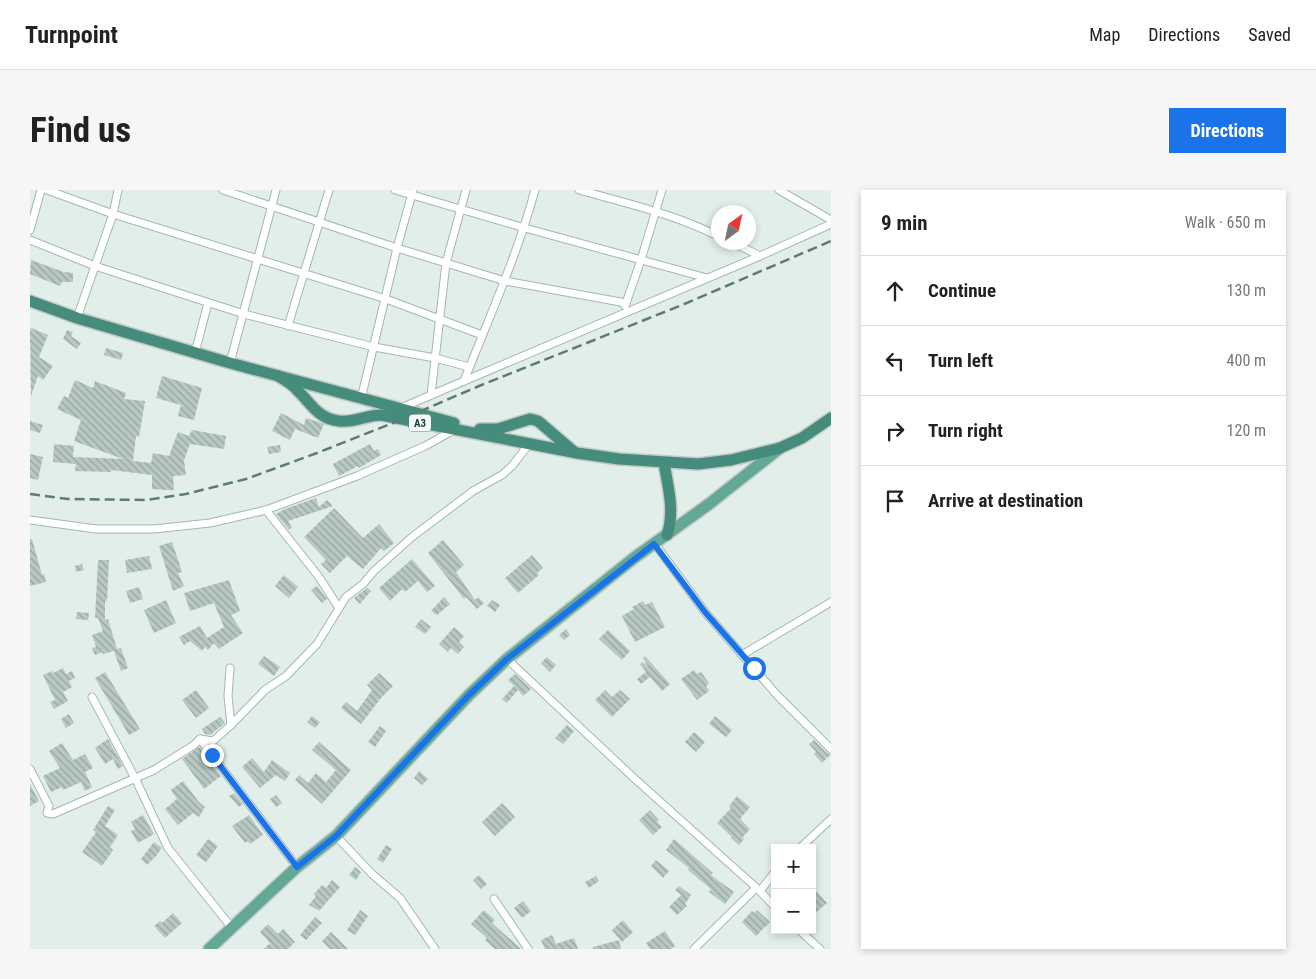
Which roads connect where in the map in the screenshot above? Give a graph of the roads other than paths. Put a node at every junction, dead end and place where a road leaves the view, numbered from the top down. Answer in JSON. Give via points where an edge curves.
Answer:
{"nodes":[{"id":1,"x":41,"y":190,"type":"edge"},
{"id":2,"x":47,"y":190,"type":"edge"},
{"id":3,"x":118,"y":190,"type":"edge"},
{"id":4,"x":223,"y":190,"type":"edge"},
{"id":5,"x":276,"y":190,"type":"edge"},
{"id":6,"x":329,"y":190,"type":"edge"},
{"id":7,"x":395,"y":190,"type":"edge"},
{"id":8,"x":466,"y":190,"type":"edge"},
{"id":9,"x":535,"y":190,"type":"edge"},
{"id":10,"x":578,"y":190,"type":"edge"},
{"id":11,"x":662,"y":190,"type":"edge"},
{"id":12,"x":779,"y":190,"type":"edge"},
{"id":13,"x":413,"y":193,"type":"edge"},
{"id":14,"x":272,"y":205,"type":"junction"},
{"id":15,"x":461,"y":210,"type":"junction"},
{"id":16,"x":656,"y":211,"type":"junction"},
{"id":17,"x":112,"y":214,"type":"junction"},
{"id":18,"x":320,"y":222,"type":"junction"},
{"id":19,"x":831,"y":222,"type":"edge"},
{"id":20,"x":525,"y":228,"type":"junction"},
{"id":21,"x":30,"y":230,"type":"edge"},
{"id":22,"x":711,"y":232,"type":"edge"},
{"id":23,"x":30,"y":240,"type":"edge"},
{"id":24,"x":397,"y":248,"type":"junction"},
{"id":25,"x":748,"y":250,"type":"edge"},
{"id":26,"x":760,"y":256,"type":"junction"},
{"id":27,"x":259,"y":258,"type":"junction"},
{"id":28,"x":641,"y":260,"type":"junction"},
{"id":29,"x":446,"y":263,"type":"junction"},
{"id":30,"x":96,"y":266,"type":"junction"},
{"id":31,"x":303,"y":272,"type":"junction"},
{"id":32,"x":708,"y":278,"type":"junction"},
{"id":33,"x":505,"y":281,"type":"junction"},
{"id":34,"x":386,"y":299,"type":"junction"},
{"id":35,"x":208,"y":303,"type":"junction"},
{"id":36,"x":626,"y":303,"type":"junction"},
{"id":37,"x":31,"y":304,"type":"edge"},
{"id":38,"x":244,"y":314,"type":"junction"},
{"id":39,"x":622,"y":314,"type":"junction"},
{"id":40,"x":77,"y":318,"type":"junction"},
{"id":41,"x":439,"y":319,"type":"junction"},
{"id":42,"x":288,"y":326,"type":"junction"},
{"id":43,"x":482,"y":335,"type":"junction"},
{"id":44,"x":374,"y":347,"type":"junction"},
{"id":45,"x":195,"y":353,"type":"junction"},
{"id":46,"x":435,"y":358,"type":"junction"},
{"id":47,"x":230,"y":363,"type":"junction"},
{"id":48,"x":469,"y":367,"type":"junction"},
{"id":49,"x":278,"y":376,"type":"junction"},
{"id":50,"x":464,"y":381,"type":"junction"},
{"id":51,"x":431,"y":395,"type":"junction"},
{"id":52,"x":361,"y":399,"type":"junction"},
{"id":53,"x":398,"y":409,"type":"junction"},
{"id":54,"x":831,"y":418,"type":"edge"},
{"id":55,"x":454,"y":430,"type":"junction"},
{"id":56,"x":529,"y":444,"type":"junction"},
{"id":57,"x":780,"y":448,"type":"junction"},
{"id":58,"x":577,"y":453,"type":"junction"},
{"id":59,"x":664,"y":463,"type":"junction"},
{"id":60,"x":266,"y":510,"type":"junction"},
{"id":61,"x":30,"y":520,"type":"edge"},
{"id":62,"x":667,"y":535,"type":"junction"},
{"id":63,"x":654,"y":544,"type":"junction"},
{"id":64,"x":831,"y":602,"type":"edge"},
{"id":65,"x":339,"y":608,"type":"junction"},
{"id":66,"x":742,"y":655,"type":"junction"},
{"id":67,"x":507,"y":659,"type":"junction"},
{"id":68,"x":230,"y":668,"type":"dead end"},
{"id":69,"x":92,"y":697,"type":"dead end"},
{"id":70,"x":231,"y":725,"type":"junction"},
{"id":71,"x":200,"y":739,"type":"junction"},
{"id":72,"x":831,"y":749,"type":"edge"},
{"id":73,"x":30,"y":769,"type":"edge"},
{"id":74,"x":135,"y":778,"type":"junction"},
{"id":75,"x":831,"y":819,"type":"edge"},
{"id":76,"x":336,"y":836,"type":"junction"},
{"id":77,"x":804,"y":844,"type":"edge"},
{"id":78,"x":297,"y":867,"type":"junction"},
{"id":79,"x":771,"y":876,"type":"edge"},
{"id":80,"x":758,"y":889,"type":"junction"},
{"id":81,"x":494,"y":899,"type":"dead end"},
{"id":82,"x":771,"y":903,"type":"edge"},
{"id":83,"x":232,"y":928,"type":"junction"},
{"id":84,"x":803,"y":934,"type":"edge"},
{"id":85,"x":432,"y":948,"type":"edge"},
{"id":86,"x":209,"y":949,"type":"edge"},
{"id":87,"x":528,"y":949,"type":"edge"},
{"id":88,"x":694,"y":949,"type":"edge"},
{"id":89,"x":820,"y":949,"type":"edge"}],
"edges":[{"from":1,"to":21,"type":"street"},
{"from":2,"to":17,"type":"street"},
{"from":3,"to":17,"type":"street"},
{"from":4,"to":14,"type":"street"},
{"from":5,"to":14,"type":"street"},
{"from":6,"to":18,"type":"street"},
{"from":7,"to":13,"type":"street"},
{"from":8,"to":15,"type":"street"},
{"from":9,"to":20,"type":"street"},
{"from":10,"to":16,"type":"street"},
{"from":11,"to":16,"type":"street"},
{"from":12,"to":19,"type":"street"},
{"from":13,"to":15,"type":"street"},
{"from":13,"to":24,"type":"street"},
{"from":14,"to":18,"type":"street"},
{"from":14,"to":27,"type":"street"},
{"from":15,"to":20,"type":"street"},
{"from":15,"to":29,"type":"street"},
{"from":16,"to":22,"type":"street"},
{"from":16,"to":28,"type":"street"},
{"from":17,"to":27,"type":"street"},
{"from":17,"to":30,"type":"street"},
{"from":18,"to":24,"type":"street"},
{"from":18,"to":31,"type":"street"},
{"from":19,"to":26,"type":"street"},
{"from":20,"to":28,"type":"street"},
{"from":20,"to":33,"type":"street"},
{"from":23,"to":30,"type":"street"},
{"from":24,"to":29,"type":"street"},
{"from":24,"to":34,"type":"street"},
{"from":25,"to":26,"type":"street"},
{"from":26,"to":32,"type":"street"},
{"from":27,"to":31,"type":"street"},
{"from":27,"to":38,"type":"street"},
{"from":28,"to":32,"type":"street"},
{"from":28,"to":36,"type":"street"},
{"from":29,"to":33,"type":"street"},
{"from":29,"to":41,"type":"street"},
{"from":30,"to":35,"type":"street"},
{"from":30,"to":40,"type":"street"},
{"from":31,"to":34,"type":"street"},
{"from":31,"to":42,"type":"street"},
{"from":32,"to":39,"type":"street"},
{"from":33,"to":36,"type":"street"},
{"from":33,"to":43,"type":"street"},
{"from":34,"to":41,"type":"street"},
{"from":34,"to":44,"type":"street"},
{"from":35,"to":38,"type":"street"},
{"from":35,"to":45,"type":"street"},
{"from":36,"to":39,"type":"street"},
{"from":37,"to":40,"type":"highway","number":"A3"},
{"from":38,"to":42,"type":"street"},
{"from":38,"to":47,"type":"street"},
{"from":39,"to":50,"type":"street"},
{"from":40,"to":45,"type":"highway","number":"A3"},
{"from":41,"to":43,"type":"street"},
{"from":41,"to":46,"type":"street"},
{"from":42,"to":44,"type":"street"},
{"from":43,"to":48,"type":"street"},
{"from":44,"to":46,"type":"street"},
{"from":44,"to":52,"type":"street"},
{"from":45,"to":47,"type":"highway","number":"A3"},
{"from":46,"to":48,"type":"street"},
{"from":46,"to":51,"type":"street"},
{"from":47,"to":49,"type":"highway","number":"A3"},
{"from":48,"to":50,"type":"street"},
{"from":49,"to":52,"type":"highway","number":"A3"},
{"from":49,"to":55,"type":"highway","number":"A3","via":[[298,390],[315,410],[330,419],[350,421],[381,416]]},
{"from":50,"to":51,"type":"street"},
{"from":51,"to":53,"type":"street"},
{"from":52,"to":53,"type":"highway","number":"A3"},
{"from":53,"to":58,"type":"highway","number":"A3","via":[[481,429],[498,429],[530,419],[538,421]]},
{"from":54,"to":57,"type":"highway","number":"A3","via":[[802,438]]},
{"from":55,"to":56,"type":"highway","number":"A3"},
{"from":55,"to":60,"type":"street","via":[[357,476]]},
{"from":56,"to":58,"type":"highway","number":"A3"},
{"from":56,"to":65,"type":"street","via":[[502,475],[473,491],[412,537],[346,597]]},
{"from":57,"to":59,"type":"highway","number":"A3","via":[[731,460]]},
{"from":57,"to":62,"type":"main road"},
{"from":58,"to":59,"type":"highway","number":"A3"},
{"from":59,"to":62,"type":"highway","via":[[671,513]]},
{"from":60,"to":61,"type":"street","via":[[210,523],[154,529],[96,529]]},
{"from":60,"to":65,"type":"street"},
{"from":62,"to":63,"type":"main road"},
{"from":63,"to":66,"type":"street"},
{"from":63,"to":67,"type":"main road"},
{"from":64,"to":66,"type":"street"},
{"from":65,"to":70,"type":"street","via":[[317,644]]},
{"from":66,"to":72,"type":"street"},
{"from":67,"to":76,"type":"main road"},
{"from":67,"to":80,"type":"street"},
{"from":68,"to":70,"type":"street"},
{"from":69,"to":74,"type":"street"},
{"from":70,"to":71,"type":"street","via":[[213,741]]},
{"from":71,"to":74,"type":"street","via":[[154,770]]},
{"from":71,"to":78,"type":"street"},
{"from":73,"to":74,"type":"street","via":[[49,806],[47,813],[53,814]]},
{"from":74,"to":83,"type":"street","via":[[168,848]]},
{"from":75,"to":77,"type":"street"},
{"from":76,"to":78,"type":"main road"},
{"from":76,"to":85,"type":"street","via":[[400,898]]},
{"from":78,"to":83,"type":"main road"},
{"from":79,"to":80,"type":"street"},
{"from":80,"to":82,"type":"street"},
{"from":80,"to":88,"type":"street"},
{"from":81,"to":87,"type":"street"},
{"from":83,"to":86,"type":"main road"},
{"from":84,"to":89,"type":"street"}]}
